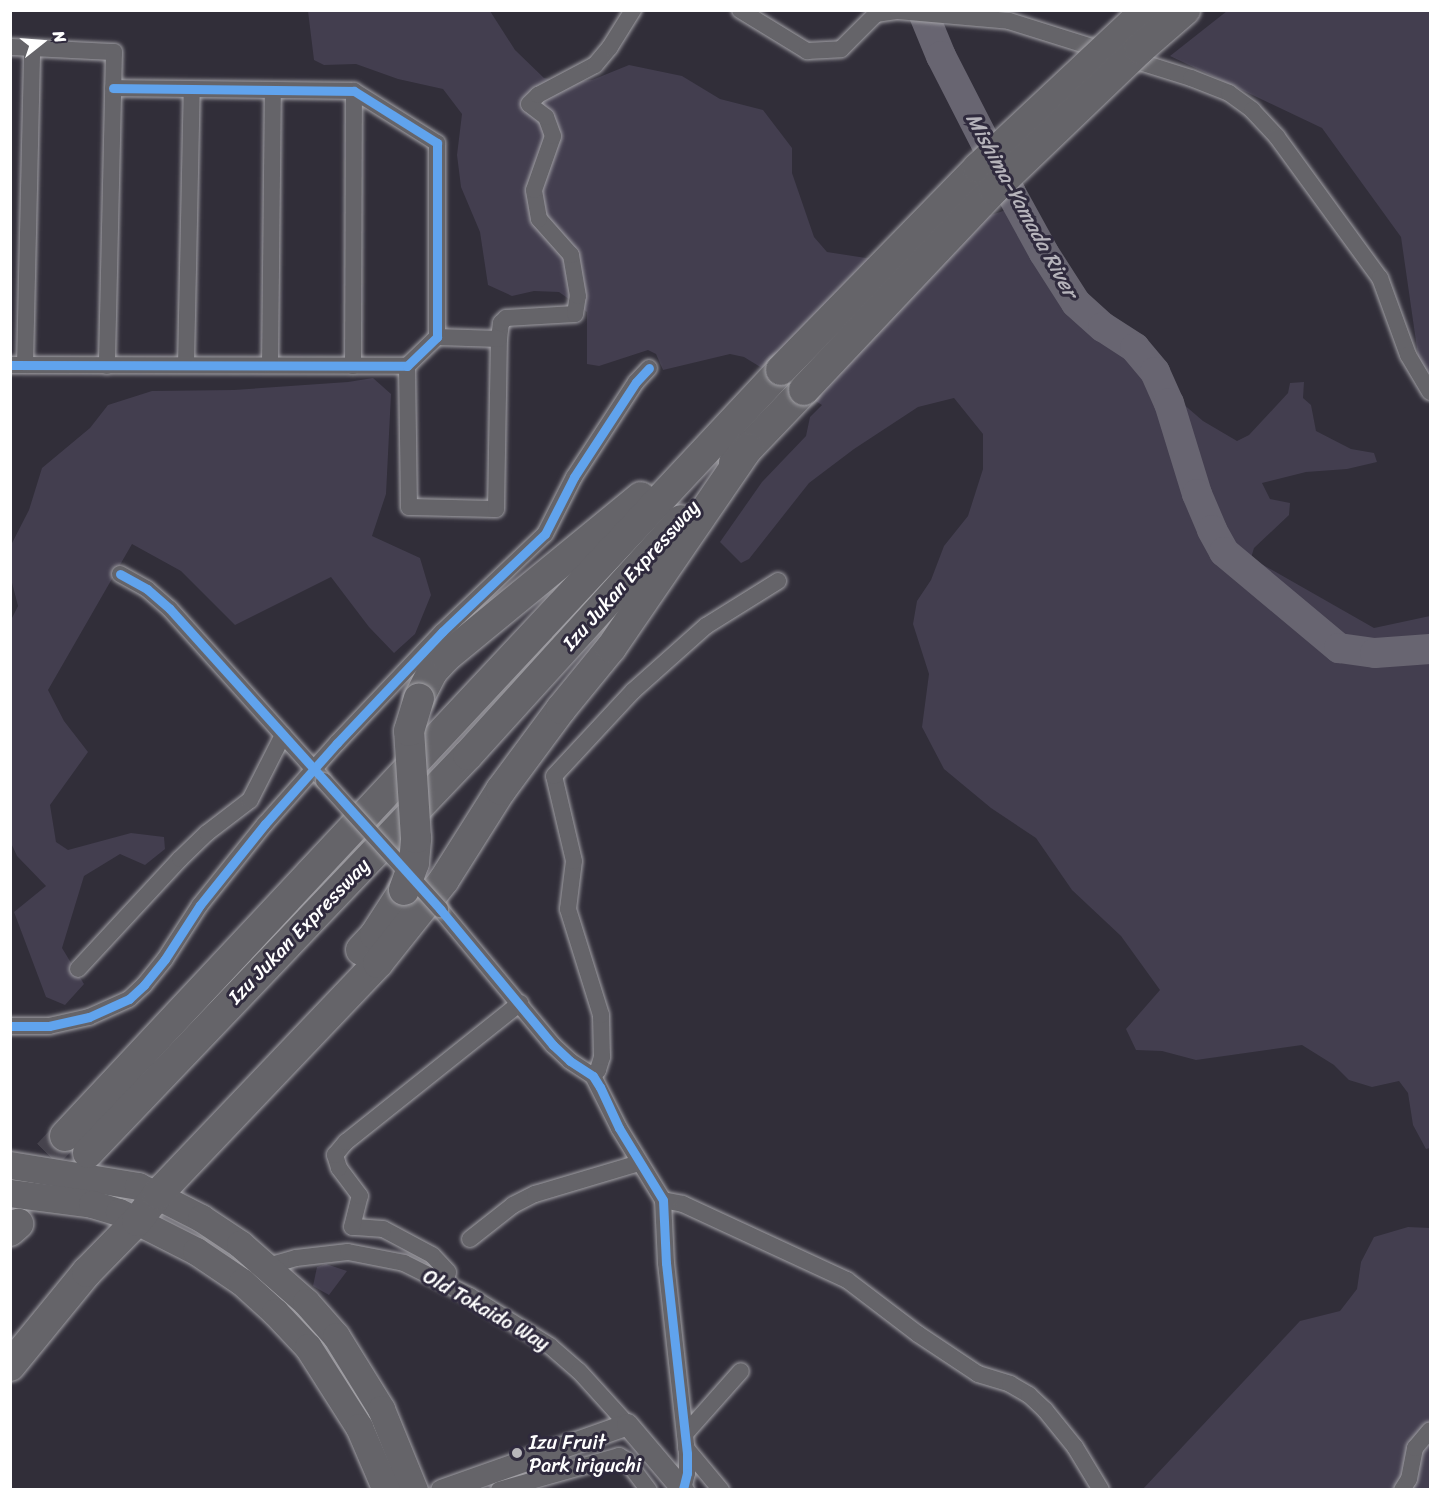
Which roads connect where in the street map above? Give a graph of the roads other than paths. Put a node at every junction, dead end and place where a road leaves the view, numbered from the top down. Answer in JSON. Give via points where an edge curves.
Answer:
{"nodes":[{"id":1,"x":633,"y":10,"type":"edge"},
{"id":2,"x":740,"y":10,"type":"edge"},
{"id":3,"x":1146,"y":10,"type":"edge"},
{"id":4,"x":1185,"y":10,"type":"edge"},
{"id":5,"x":898,"y":11,"type":"edge"},
{"id":6,"x":10,"y":47,"type":"edge"},
{"id":7,"x":32,"y":48,"type":"junction"},
{"id":8,"x":113,"y":88,"type":"junction"},
{"id":9,"x":192,"y":89,"type":"junction"},
{"id":10,"x":273,"y":90,"type":"junction"},
{"id":11,"x":354,"y":91,"type":"junction"},
{"id":12,"x":437,"y":337,"type":"junction"},
{"id":13,"x":499,"y":339,"type":"junction"},
{"id":14,"x":186,"y":364,"type":"junction"},
{"id":15,"x":18,"y":365,"type":"edge"},
{"id":16,"x":270,"y":365,"type":"junction"},
{"id":17,"x":107,"y":366,"type":"junction"},
{"id":18,"x":353,"y":366,"type":"junction"},
{"id":19,"x":407,"y":366,"type":"junction"},
{"id":20,"x":649,"y":368,"type":"dead end"},
{"id":21,"x":1431,"y":392,"type":"edge"},
{"id":22,"x":727,"y":427,"type":"junction"},
{"id":23,"x":748,"y":448,"type":"junction"},
{"id":24,"x":120,"y":574,"type":"dead end"},
{"id":25,"x":778,"y":580,"type":"dead end"},
{"id":26,"x":283,"y":735,"type":"junction"},
{"id":27,"x":319,"y":775,"type":"junction"},
{"id":28,"x":78,"y":969,"type":"dead end"},
{"id":29,"x":520,"y":1003,"type":"junction"},
{"id":30,"x":10,"y":1026,"type":"edge"},
{"id":31,"x":593,"y":1076,"type":"junction"},
{"id":32,"x":639,"y":1162,"type":"junction"},
{"id":33,"x":10,"y":1165,"type":"edge"},
{"id":34,"x":148,"y":1190,"type":"junction"},
{"id":35,"x":10,"y":1193,"type":"edge"},
{"id":36,"x":663,"y":1200,"type":"junction"},
{"id":37,"x":128,"y":1216,"type":"junction"},
{"id":38,"x":470,"y":1239,"type":"dead end"},
{"id":39,"x":268,"y":1266,"type":"junction"},
{"id":40,"x":445,"y":1283,"type":"junction"},
{"id":41,"x":10,"y":1341,"type":"edge"},
{"id":42,"x":10,"y":1366,"type":"edge"},
{"id":43,"x":741,"y":1371,"type":"dead end"},
{"id":44,"x":627,"y":1424,"type":"junction"},
{"id":45,"x":1431,"y":1430,"type":"edge"},
{"id":46,"x":686,"y":1441,"type":"junction"},
{"id":47,"x":473,"y":1485,"type":"edge"},
{"id":48,"x":683,"y":1489,"type":"edge"},
{"id":49,"x":386,"y":1490,"type":"edge"},
{"id":50,"x":414,"y":1490,"type":"edge"},
{"id":51,"x":441,"y":1490,"type":"edge"},
{"id":52,"x":499,"y":1490,"type":"edge"},
{"id":53,"x":649,"y":1490,"type":"edge"},
{"id":54,"x":721,"y":1490,"type":"edge"},
{"id":55,"x":1101,"y":1490,"type":"edge"},
{"id":56,"x":1402,"y":1490,"type":"edge"}],
"edges":[{"from":1,"to":13,"type":"street","via":[[595,65],[538,94],[529,104],[546,117],[553,135],[534,190],[539,219],[571,255],[578,296],[575,314],[506,318],[501,323]]},
{"from":2,"to":5,"type":"street","via":[[807,51],[841,49],[876,14]]},
{"from":3,"to":22,"type":"highway","name":"Izu Jukan Expressway","bridge":true,"via":[[978,168]]},
{"from":4,"to":23,"type":"highway","name":"Izu Jukan Expressway","bridge":true,"via":[[994,189]]},
{"from":5,"to":21,"type":"street","via":[[1009,21],[1220,89],[1252,110],[1277,137],[1380,278],[1408,355]]},
{"from":6,"to":7,"type":"street"},
{"from":7,"to":8,"type":"street","via":[[114,52]]},
{"from":7,"to":15,"type":"street"},
{"from":8,"to":9,"type":"street"},
{"from":8,"to":17,"type":"street"},
{"from":9,"to":10,"type":"street"},
{"from":9,"to":14,"type":"street"},
{"from":10,"to":11,"type":"street"},
{"from":10,"to":16,"type":"street"},
{"from":11,"to":12,"type":"street","via":[[437,143]]},
{"from":11,"to":18,"type":"street"},
{"from":12,"to":13,"type":"street"},
{"from":12,"to":19,"type":"street"},
{"from":13,"to":19,"type":"street","via":[[496,509],[409,507]]},
{"from":14,"to":16,"type":"street"},
{"from":14,"to":17,"type":"street"},
{"from":15,"to":17,"type":"street"},
{"from":16,"to":18,"type":"street"},
{"from":18,"to":19,"type":"street"},
{"from":20,"to":27,"type":"street","via":[[574,477],[545,534],[412,662]]},
{"from":22,"to":23,"type":"highway","name":"Izu Jukan Expressway","via":[[77,1144],[468,755]]},
{"from":22,"to":34,"type":"highway","bridge":true,"via":[[432,672],[418,698],[409,731],[416,838],[414,863],[404,890],[375,935]]},
{"from":23,"to":34,"type":"highway","via":[[611,648],[501,790],[444,880],[378,963]]},
{"from":24,"to":26,"type":"street","via":[[147,589],[170,609]]},
{"from":25,"to":31,"type":"street","via":[[706,626],[633,691],[554,776],[574,861],[568,909],[601,1015],[602,1057]]},
{"from":26,"to":27,"type":"street"},
{"from":26,"to":28,"type":"street","via":[[250,800],[180,859]]},
{"from":27,"to":29,"type":"street","bridge":true},
{"from":27,"to":30,"type":"street","via":[[259,832],[200,905],[154,974],[136,992],[105,1011],[68,1024]]},
{"from":29,"to":31,"type":"street","via":[[552,1045]]},
{"from":29,"to":40,"type":"street","via":[[346,1142],[335,1155],[339,1168],[360,1196],[352,1227],[383,1229],[432,1255],[448,1272]]},
{"from":31,"to":32,"type":"street"},
{"from":32,"to":36,"type":"street"},
{"from":32,"to":38,"type":"street","via":[[535,1194]]},
{"from":33,"to":34,"type":"highway"},
{"from":34,"to":37,"type":"highway"},
{"from":34,"to":39,"type":"highway","via":[[240,1244]]},
{"from":35,"to":37,"type":"highway","via":[[92,1204]]},
{"from":36,"to":46,"type":"street"},
{"from":36,"to":55,"type":"street","via":[[683,1204],[847,1280],[978,1374],[1029,1395],[1081,1455]]},
{"from":37,"to":41,"type":"highway"},
{"from":37,"to":42,"type":"highway"},
{"from":37,"to":49,"type":"highway","via":[[196,1251],[242,1282],[275,1311],[308,1347],[334,1385],[359,1426]]},
{"from":39,"to":40,"type":"street","name":"Old Tokaido Way","via":[[311,1255],[364,1254],[404,1263]]},
{"from":39,"to":50,"type":"highway","via":[[336,1336],[362,1374],[381,1409]]},
{"from":40,"to":44,"type":"street","name":"Old Tokaido Way","via":[[550,1346],[579,1371]]},
{"from":43,"to":46,"type":"street"},
{"from":44,"to":47,"type":"street"},
{"from":44,"to":48,"type":"street","name":"Old Tokaido Way"},
{"from":45,"to":56,"type":"street","via":[[1415,1448],[1409,1479]]},
{"from":46,"to":48,"type":"street"},
{"from":46,"to":54,"type":"street"},
{"from":47,"to":51,"type":"street"},
{"from":52,"to":53,"type":"street","via":[[619,1456]]}]}
